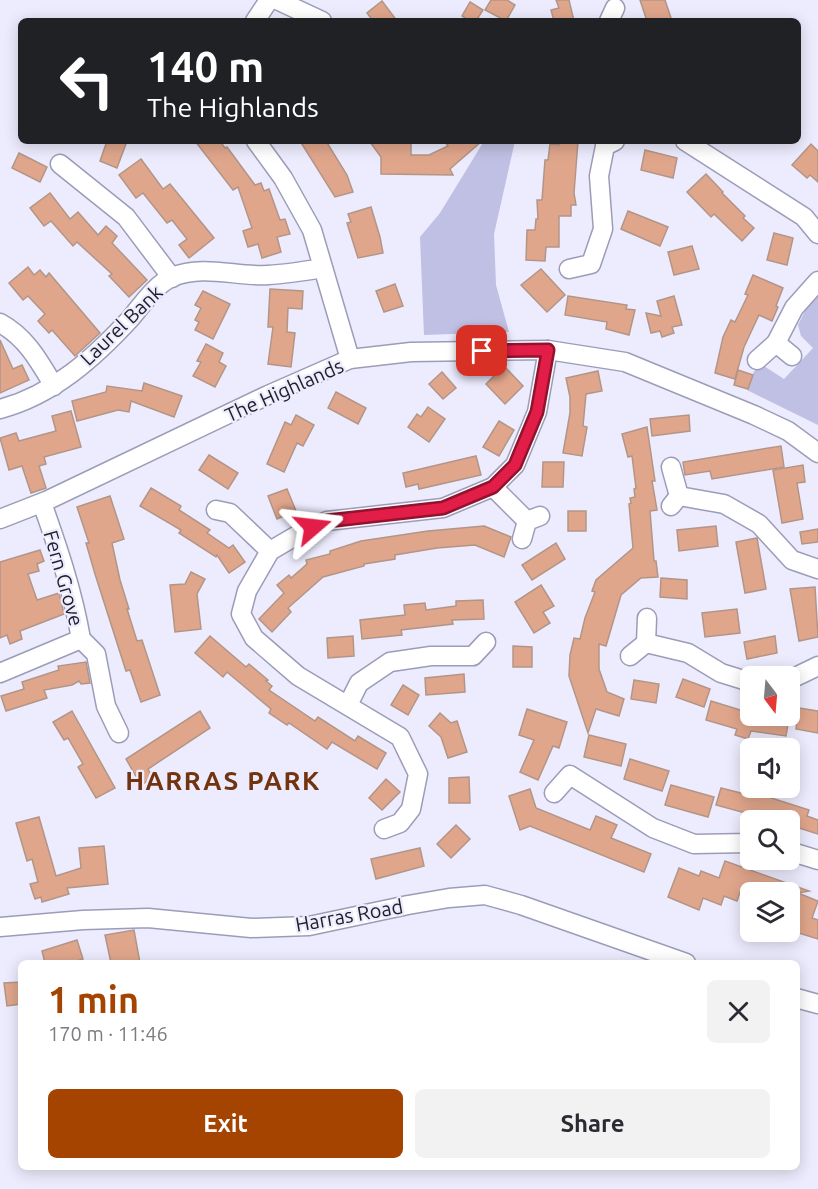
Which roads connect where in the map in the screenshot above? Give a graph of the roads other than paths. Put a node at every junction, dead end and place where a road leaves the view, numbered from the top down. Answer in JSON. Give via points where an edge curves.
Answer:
{"nodes":[{"id":1,"x":269,"y":0,"type":"edge"},
{"id":2,"x":278,"y":0,"type":"edge"},
{"id":3,"x":257,"y":18,"type":"edge"},
{"id":4,"x":316,"y":18,"type":"edge"},
{"id":5,"x":258,"y":144,"type":"edge"},
{"id":6,"x":609,"y":144,"type":"edge"},
{"id":7,"x":690,"y":144,"type":"edge"},
{"id":8,"x":60,"y":164,"type":"dead end"},
{"id":9,"x":818,"y":234,"type":"edge"},
{"id":10,"x":323,"y":268,"type":"junction"},
{"id":11,"x":569,"y":269,"type":"dead end"},
{"id":12,"x":172,"y":278,"type":"junction"},
{"id":13,"x":818,"y":281,"type":"edge"},
{"id":14,"x":0,"y":323,"type":"edge"},
{"id":15,"x":776,"y":343,"type":"junction"},
{"id":16,"x":548,"y":350,"type":"junction"},
{"id":17,"x":792,"y":356,"type":"dead end"},
{"id":18,"x":350,"y":359,"type":"junction"},
{"id":19,"x":757,"y":360,"type":"dead end"},
{"id":20,"x":54,"y":386,"type":"junction"},
{"id":21,"x":0,"y":409,"type":"edge"},
{"id":22,"x":818,"y":453,"type":"edge"},
{"id":23,"x":671,"y":467,"type":"dead end"},
{"id":24,"x":493,"y":487,"type":"junction"},
{"id":25,"x":42,"y":503,"type":"junction"},
{"id":26,"x":230,"y":509,"type":"dead end"},
{"id":27,"x":0,"y":519,"type":"edge"},
{"id":28,"x":530,"y":525,"type":"dead end"},
{"id":29,"x":270,"y":550,"type":"junction"},
{"id":30,"x":818,"y":569,"type":"edge"},
{"id":31,"x":647,"y":618,"type":"dead end"},
{"id":32,"x":81,"y":639,"type":"junction"},
{"id":33,"x":486,"y":642,"type":"dead end"},
{"id":34,"x":646,"y":643,"type":"junction"},
{"id":35,"x":630,"y":656,"type":"dead end"},
{"id":36,"x":818,"y":666,"type":"edge"},
{"id":37,"x":0,"y":673,"type":"edge"},
{"id":38,"x":800,"y":675,"type":"edge"},
{"id":39,"x":740,"y":679,"type":"edge"},
{"id":40,"x":348,"y":705,"type":"junction"},
{"id":41,"x":118,"y":734,"type":"dead end"},
{"id":42,"x":554,"y":794,"type":"dead end"},
{"id":43,"x":384,"y":829,"type":"dead end"},
{"id":44,"x":740,"y":843,"type":"edge"},
{"id":45,"x":800,"y":854,"type":"edge"},
{"id":46,"x":818,"y":860,"type":"edge"},
{"id":47,"x":0,"y":927,"type":"edge"},
{"id":48,"x":677,"y":960,"type":"edge"},
{"id":49,"x":800,"y":999,"type":"edge"},
{"id":50,"x":818,"y":1004,"type":"edge"}],
"edges":[{"from":1,"to":3,"type":"street"},
{"from":2,"to":4,"type":"street"},
{"from":5,"to":10,"type":"street","via":[[312,230]]},
{"from":6,"to":11,"type":"street","via":[[605,146],[599,176],[603,229],[596,270]]},
{"from":7,"to":9,"type":"street","via":[[804,217]]},
{"from":8,"to":12,"type":"street","via":[[126,217]]},
{"from":10,"to":12,"type":"street","name":"Laurel Bank","via":[[266,275],[205,270]]},
{"from":10,"to":18,"type":"street"},
{"from":12,"to":20,"type":"street","name":"Laurel Bank","via":[[156,289],[100,351]]},
{"from":13,"to":15,"type":"street","via":[[794,308]]},
{"from":14,"to":20,"type":"street","via":[[14,330],[35,354]]},
{"from":15,"to":17,"type":"street"},
{"from":15,"to":19,"type":"street"},
{"from":16,"to":18,"type":"street","name":"The Highlands","via":[[411,352]]},
{"from":16,"to":22,"type":"street","name":"The Highlands","via":[[626,362],[788,431]]},
{"from":16,"to":24,"type":"street","via":[[537,412],[515,465]]},
{"from":18,"to":25,"type":"street","name":"The Highlands"},
{"from":20,"to":21,"type":"street","name":"Laurel Bank","via":[[21,404]]},
{"from":23,"to":30,"type":"street","via":[[675,501],[724,504],[759,524],[792,560]]},
{"from":24,"to":28,"type":"street"},
{"from":24,"to":29,"type":"street","via":[[443,508],[327,521]]},
{"from":25,"to":27,"type":"street","name":"The Highlands"},
{"from":25,"to":32,"type":"street","name":"Fern Grove","via":[[65,568]]},
{"from":26,"to":29,"type":"street"},
{"from":29,"to":40,"type":"street","via":[[247,591],[241,614],[254,638],[298,676]]},
{"from":31,"to":34,"type":"street"},
{"from":32,"to":37,"type":"street","name":"Fern Grove"},
{"from":32,"to":41,"type":"street","via":[[96,654],[105,706]]},
{"from":33,"to":40,"type":"street","via":[[477,665],[431,656],[390,662],[360,683]]},
{"from":34,"to":35,"type":"street"},
{"from":34,"to":39,"type":"street","via":[[688,653],[721,673]]},
{"from":36,"to":38,"type":"street"},
{"from":40,"to":43,"type":"street","via":[[399,737],[418,774],[412,820]]},
{"from":42,"to":44,"type":"street","via":[[570,768],[653,828],[694,844]]},
{"from":45,"to":46,"type":"street"},
{"from":47,"to":48,"type":"street","name":"Harras Road","via":[[148,918],[251,928],[309,926],[408,905],[485,895]]},
{"from":49,"to":50,"type":"street"}]}
